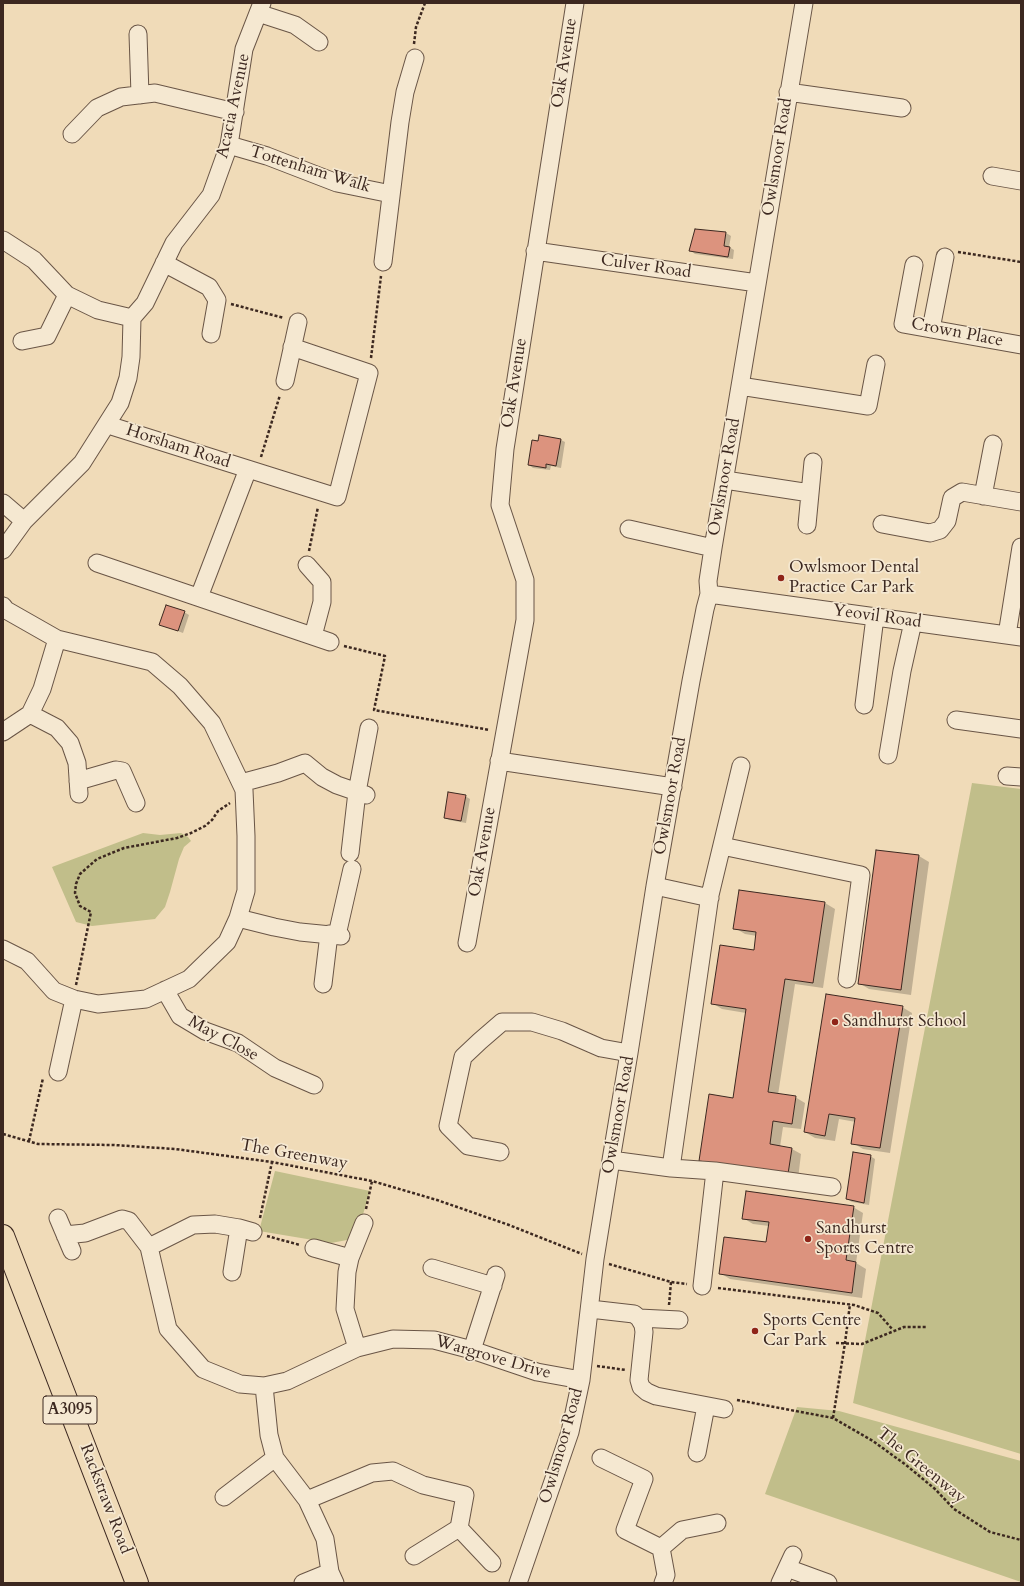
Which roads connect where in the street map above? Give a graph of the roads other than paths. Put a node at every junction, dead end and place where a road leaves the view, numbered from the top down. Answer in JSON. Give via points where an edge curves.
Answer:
{"nodes":[{"id":1,"x":575,"y":3,"type":"edge"},
{"id":2,"x":804,"y":3,"type":"edge"},
{"id":3,"x":260,"y":8,"type":"edge"},
{"id":4,"x":138,"y":34,"type":"dead end"},
{"id":5,"x":319,"y":42,"type":"dead end"},
{"id":6,"x":415,"y":58,"type":"road end"},
{"id":7,"x":788,"y":92,"type":"junction"},
{"id":8,"x":140,"y":95,"type":"junction"},
{"id":9,"x":902,"y":108,"type":"dead end"},
{"id":10,"x":235,"y":112,"type":"junction"},
{"id":11,"x":72,"y":134,"type":"dead end"},
{"id":12,"x":229,"y":145,"type":"junction"},
{"id":13,"x":992,"y":176,"type":"dead end"},
{"id":14,"x":1021,"y":181,"type":"edge"},
{"id":15,"x":391,"y":194,"type":"junction"},
{"id":16,"x":3,"y":240,"type":"edge"},
{"id":17,"x":535,"y":251,"type":"junction"},
{"id":18,"x":945,"y":257,"type":"road end"},
{"id":19,"x":383,"y":262,"type":"road end"},
{"id":20,"x":164,"y":263,"type":"junction"},
{"id":21,"x":914,"y":265,"type":"dead end"},
{"id":22,"x":757,"y":282,"type":"junction"},
{"id":23,"x":67,"y":295,"type":"junction"},
{"id":24,"x":132,"y":318,"type":"junction"},
{"id":25,"x":298,"y":322,"type":"road end"},
{"id":26,"x":931,"y":329,"type":"junction"},
{"id":27,"x":210,"y":334,"type":"dead end"},
{"id":28,"x":22,"y":341,"type":"dead end"},
{"id":29,"x":1021,"y":346,"type":"edge"},
{"id":30,"x":292,"y":347,"type":"junction"},
{"id":31,"x":876,"y":364,"type":"dead end"},
{"id":32,"x":285,"y":381,"type":"road end"},
{"id":33,"x":740,"y":386,"type":"junction"},
{"id":34,"x":108,"y":425,"type":"junction"},
{"id":35,"x":993,"y":444,"type":"dead end"},
{"id":36,"x":813,"y":462,"type":"dead end"},
{"id":37,"x":252,"y":471,"type":"junction"},
{"id":38,"x":725,"y":480,"type":"junction"},
{"id":39,"x":810,"y":493,"type":"junction"},
{"id":40,"x":983,"y":496,"type":"junction"},
{"id":41,"x":1021,"y":502,"type":"edge"},
{"id":42,"x":3,"y":503,"type":"edge"},
{"id":43,"x":24,"y":522,"type":"junction"},
{"id":44,"x":882,"y":524,"type":"dead end"},
{"id":45,"x":807,"y":525,"type":"dead end"},
{"id":46,"x":628,"y":529,"type":"dead end"},
{"id":47,"x":1021,"y":547,"type":"edge"},
{"id":48,"x":713,"y":548,"type":"junction"},
{"id":49,"x":3,"y":550,"type":"edge"},
{"id":50,"x":97,"y":563,"type":"dead end"},
{"id":51,"x":307,"y":565,"type":"road end"},
{"id":52,"x":709,"y":594,"type":"junction"},
{"id":53,"x":199,"y":597,"type":"junction"},
{"id":54,"x":3,"y":606,"type":"edge"},
{"id":55,"x":875,"y":617,"type":"junction"},
{"id":56,"x":913,"y":622,"type":"junction"},
{"id":57,"x":313,"y":636,"type":"junction"},
{"id":58,"x":1014,"y":636,"type":"edge"},
{"id":59,"x":57,"y":639,"type":"junction"},
{"id":60,"x":330,"y":642,"type":"road end"},
{"id":61,"x":864,"y":705,"type":"dead end"},
{"id":62,"x":30,"y":714,"type":"junction"},
{"id":63,"x":956,"y":720,"type":"dead end"},
{"id":64,"x":369,"y":728,"type":"dead end"},
{"id":65,"x":1021,"y":729,"type":"edge"},
{"id":66,"x":3,"y":732,"type":"edge"},
{"id":67,"x":888,"y":755,"type":"dead end"},
{"id":68,"x":499,"y":761,"type":"junction"},
{"id":69,"x":742,"y":766,"type":"dead end"},
{"id":70,"x":241,"y":782,"type":"junction"},
{"id":71,"x":673,"y":787,"type":"junction"},
{"id":72,"x":362,"y":794,"type":"junction"},
{"id":73,"x":136,"y":803,"type":"dead end"},
{"id":74,"x":722,"y":846,"type":"junction"},
{"id":75,"x":655,"y":886,"type":"junction"},
{"id":76,"x":710,"y":898,"type":"junction"},
{"id":77,"x":238,"y":918,"type":"junction"},
{"id":78,"x":336,"y":935,"type":"junction"},
{"id":79,"x":467,"y":943,"type":"dead end"},
{"id":80,"x":3,"y":949,"type":"edge"},
{"id":81,"x":847,"y":979,"type":"dead end"},
{"id":82,"x":323,"y":984,"type":"dead end"},
{"id":83,"x":165,"y":990,"type":"junction"},
{"id":84,"x":74,"y":999,"type":"junction"},
{"id":85,"x":629,"y":1053,"type":"junction"},
{"id":86,"x":51,"y":1073,"type":"road end"},
{"id":87,"x":314,"y":1085,"type":"dead end"},
{"id":88,"x":500,"y":1152,"type":"dead end"},
{"id":89,"x":611,"y":1160,"type":"junction"},
{"id":90,"x":671,"y":1168,"type":"junction"},
{"id":91,"x":715,"y":1171,"type":"junction"},
{"id":92,"x":832,"y":1187,"type":"dead end"},
{"id":93,"x":58,"y":1218,"type":"dead end"},
{"id":94,"x":364,"y":1223,"type":"road end"},
{"id":95,"x":65,"y":1235,"type":"junction"},
{"id":96,"x":3,"y":1236,"type":"edge"},
{"id":97,"x":149,"y":1247,"type":"junction"},
{"id":98,"x":314,"y":1248,"type":"road end"},
{"id":99,"x":72,"y":1251,"type":"dead end"},
{"id":100,"x":350,"y":1258,"type":"junction"},
{"id":101,"x":432,"y":1268,"type":"dead end"},
{"id":102,"x":232,"y":1272,"type":"dead end"},
{"id":103,"x":702,"y":1286,"type":"road end"},
{"id":104,"x":590,"y":1309,"type":"junction"},
{"id":105,"x":674,"y":1315,"type":"road end"},
{"id":106,"x":639,"y":1318,"type":"junction"},
{"id":107,"x":357,"y":1348,"type":"junction"},
{"id":108,"x":472,"y":1350,"type":"junction"},
{"id":109,"x":582,"y":1372,"type":"junction"},
{"id":110,"x":264,"y":1386,"type":"junction"},
{"id":111,"x":729,"y":1404,"type":"road end"},
{"id":112,"x":706,"y":1406,"type":"junction"},
{"id":113,"x":696,"y":1453,"type":"dead end"},
{"id":114,"x":275,"y":1458,"type":"junction"},
{"id":115,"x":602,"y":1458,"type":"dead end"},
{"id":116,"x":224,"y":1497,"type":"dead end"},
{"id":117,"x":307,"y":1500,"type":"junction"},
{"id":118,"x":717,"y":1523,"type":"dead end"},
{"id":119,"x":459,"y":1528,"type":"junction"},
{"id":120,"x":661,"y":1548,"type":"junction"},
{"id":121,"x":414,"y":1556,"type":"dead end"},
{"id":122,"x":492,"y":1563,"type":"dead end"},
{"id":123,"x":332,"y":1578,"type":"edge"},
{"id":124,"x":137,"y":1583,"type":"edge"},
{"id":125,"x":302,"y":1583,"type":"edge"},
{"id":126,"x":518,"y":1583,"type":"edge"},
{"id":127,"x":663,"y":1583,"type":"edge"},
{"id":128,"x":780,"y":1583,"type":"edge"},
{"id":129,"x":828,"y":1583,"type":"edge"}],
"edges":[{"from":1,"to":17,"type":"street","name":"Oak Avenue"},
{"from":2,"to":7,"type":"street","name":"Owlsmoor Road"},
{"from":3,"to":5,"type":"street","via":[[295,25]]},
{"from":3,"to":10,"type":"street","name":"Acacia Avenue","via":[[244,49]]},
{"from":4,"to":8,"type":"street"},
{"from":6,"to":15,"type":"street","name":"Tottenham Walk","via":[[405,92]]},
{"from":7,"to":9,"type":"street"},
{"from":7,"to":22,"type":"street","name":"Owlsmoor Road"},
{"from":8,"to":10,"type":"street","via":[[155,93]]},
{"from":8,"to":11,"type":"street","via":[[121,97],[97,108]]},
{"from":10,"to":12,"type":"street","name":"Acacia Avenue"},
{"from":12,"to":15,"type":"street","name":"Tottenham Walk","via":[[337,182]]},
{"from":12,"to":20,"type":"street","name":"Acacia Avenue","via":[[211,195],[174,243]]},
{"from":13,"to":14,"type":"street"},
{"from":15,"to":19,"type":"street","name":"Tottenham Walk"},
{"from":16,"to":23,"type":"street","via":[[34,260]]},
{"from":17,"to":22,"type":"street","name":"Culver Road"},
{"from":17,"to":68,"type":"street","name":"Oak Avenue","via":[[505,449],[500,505],[525,580],[525,620]]},
{"from":18,"to":26,"type":"street"},
{"from":20,"to":24,"type":"street","name":"Acacia Avenue","via":[[145,303]]},
{"from":20,"to":27,"type":"street","via":[[209,287],[217,300]]},
{"from":21,"to":26,"type":"street","name":"Crown Place","via":[[903,324]]},
{"from":22,"to":33,"type":"street","name":"Owlsmoor Road"},
{"from":23,"to":24,"type":"street","via":[[98,310]]},
{"from":23,"to":28,"type":"street","via":[[47,336]]},
{"from":24,"to":34,"type":"street","via":[[128,378],[120,403]]},
{"from":25,"to":30,"type":"street"},
{"from":26,"to":29,"type":"street","name":"Crown Place"},
{"from":30,"to":32,"type":"street"},
{"from":30,"to":37,"type":"street","name":"Horsham Road","via":[[369,373],[337,497]]},
{"from":31,"to":33,"type":"street","via":[[868,406]]},
{"from":33,"to":38,"type":"street","name":"Owlsmoor Road"},
{"from":34,"to":37,"type":"street","name":"Horsham Road"},
{"from":34,"to":43,"type":"street","via":[[82,463]]},
{"from":35,"to":40,"type":"street"},
{"from":36,"to":39,"type":"street"},
{"from":37,"to":53,"type":"street","name":"Horsham Road"},
{"from":38,"to":39,"type":"street"},
{"from":38,"to":48,"type":"street","name":"Owlsmoor Road"},
{"from":39,"to":45,"type":"street"},
{"from":40,"to":41,"type":"street"},
{"from":40,"to":44,"type":"street","via":[[962,492],[952,498],[947,521],[940,530],[930,533]]},
{"from":42,"to":43,"type":"street"},
{"from":43,"to":49,"type":"street"},
{"from":46,"to":48,"type":"street"},
{"from":47,"to":58,"type":"street"},
{"from":48,"to":52,"type":"street","name":"Owlsmoor Road","via":[[708,581]]},
{"from":50,"to":53,"type":"street"},
{"from":51,"to":57,"type":"street","via":[[322,582],[322,602]]},
{"from":52,"to":55,"type":"street","name":"Yeovil Road"},
{"from":52,"to":71,"type":"street","name":"Owlsmoor Road","via":[[692,674]]},
{"from":53,"to":57,"type":"street"},
{"from":54,"to":59,"type":"street"},
{"from":55,"to":56,"type":"street","name":"Yeovil Road"},
{"from":55,"to":61,"type":"street"},
{"from":56,"to":58,"type":"street","name":"Yeovil Road"},
{"from":56,"to":67,"type":"street"},
{"from":57,"to":60,"type":"street"},
{"from":59,"to":62,"type":"street","via":[[42,689]]},
{"from":59,"to":70,"type":"street","via":[[152,662],[180,686],[212,723]]},
{"from":62,"to":66,"type":"street"},
{"from":62,"to":73,"type":"street","via":[[57,728],[70,743],[77,763],[78,787],[116,770],[122,772]]},
{"from":63,"to":65,"type":"street"},
{"from":64,"to":72,"type":"street"},
{"from":68,"to":71,"type":"street"},
{"from":68,"to":79,"type":"street","name":"Oak Avenue"},
{"from":69,"to":74,"type":"street"},
{"from":70,"to":72,"type":"street","via":[[278,774],[305,763],[322,777]]},
{"from":70,"to":77,"type":"street","via":[[245,801],[246,891]]},
{"from":71,"to":75,"type":"street","name":"Owlsmoor Road"},
{"from":72,"to":78,"type":"street"},
{"from":74,"to":76,"type":"street"},
{"from":74,"to":81,"type":"street","via":[[861,876]]},
{"from":75,"to":76,"type":"street"},
{"from":75,"to":85,"type":"street","name":"Owlsmoor Road"},
{"from":76,"to":90,"type":"street"},
{"from":77,"to":78,"type":"street","via":[[300,932]]},
{"from":77,"to":83,"type":"street","via":[[228,942],[189,979]]},
{"from":78,"to":82,"type":"street"},
{"from":80,"to":84,"type":"street","via":[[27,961],[54,991]]},
{"from":83,"to":84,"type":"street","via":[[146,999],[98,1004]]},
{"from":83,"to":87,"type":"street","name":"May Close","via":[[180,1016],[206,1031],[238,1043],[275,1068]]},
{"from":84,"to":86,"type":"street"},
{"from":85,"to":88,"type":"street","via":[[601,1048],[562,1031],[532,1022],[502,1022],[463,1057],[448,1126],[468,1146]]},
{"from":85,"to":89,"type":"street","name":"Owlsmoor Road"},
{"from":89,"to":90,"type":"street"},
{"from":89,"to":104,"type":"street","name":"Owlsmoor Road","via":[[595,1259]]},
{"from":90,"to":91,"type":"street"},
{"from":91,"to":92,"type":"street"},
{"from":91,"to":103,"type":"street"},
{"from":93,"to":95,"type":"street"},
{"from":94,"to":100,"type":"street"},
{"from":95,"to":97,"type":"street","name":"Wargrove Drive","via":[[85,1233],[122,1219],[130,1221]]},
{"from":95,"to":99,"type":"street"},
{"from":96,"to":124,"type":"main road","name":"Rackstraw Road","number":"A3095"},
{"from":97,"to":102,"type":"street","via":[[193,1225],[215,1224],[249,1231]]},
{"from":97,"to":110,"type":"street","name":"Wargrove Drive","via":[[168,1329],[203,1369],[240,1384]]},
{"from":98,"to":100,"type":"street"},
{"from":100,"to":107,"type":"street","via":[[346,1309]]},
{"from":101,"to":108,"type":"street","via":[[494,1281]]},
{"from":104,"to":106,"type":"street","via":[[634,1314]]},
{"from":104,"to":109,"type":"street","name":"Owlsmoor Road"},
{"from":105,"to":106,"type":"street"},
{"from":106,"to":112,"type":"street","via":[[644,1332],[639,1380],[641,1387],[656,1396]]},
{"from":107,"to":108,"type":"street","name":"Wargrove Drive","via":[[393,1339],[434,1340]]},
{"from":107,"to":110,"type":"street","name":"Wargrove Drive","via":[[287,1381]]},
{"from":108,"to":109,"type":"street","name":"Wargrove Drive","via":[[537,1372]]},
{"from":109,"to":126,"type":"street","name":"Owlsmoor Road","via":[[570,1432]]},
{"from":110,"to":114,"type":"street","via":[[269,1435]]},
{"from":111,"to":112,"type":"street"},
{"from":112,"to":113,"type":"street"},
{"from":114,"to":116,"type":"street"},
{"from":114,"to":117,"type":"street"},
{"from":115,"to":120,"type":"street","via":[[644,1479],[625,1530]]},
{"from":117,"to":119,"type":"street","via":[[372,1473],[393,1472],[423,1485],[465,1495]]},
{"from":117,"to":123,"type":"street","via":[[325,1539]]},
{"from":118,"to":120,"type":"street","via":[[682,1530]]},
{"from":119,"to":121,"type":"street"},
{"from":119,"to":122,"type":"street"},
{"from":120,"to":127,"type":"street","via":[[666,1575]]},
{"from":123,"to":125,"type":"street"},
{"from":128,"to":129,"type":"street","via":[[790,1562]]}]}
